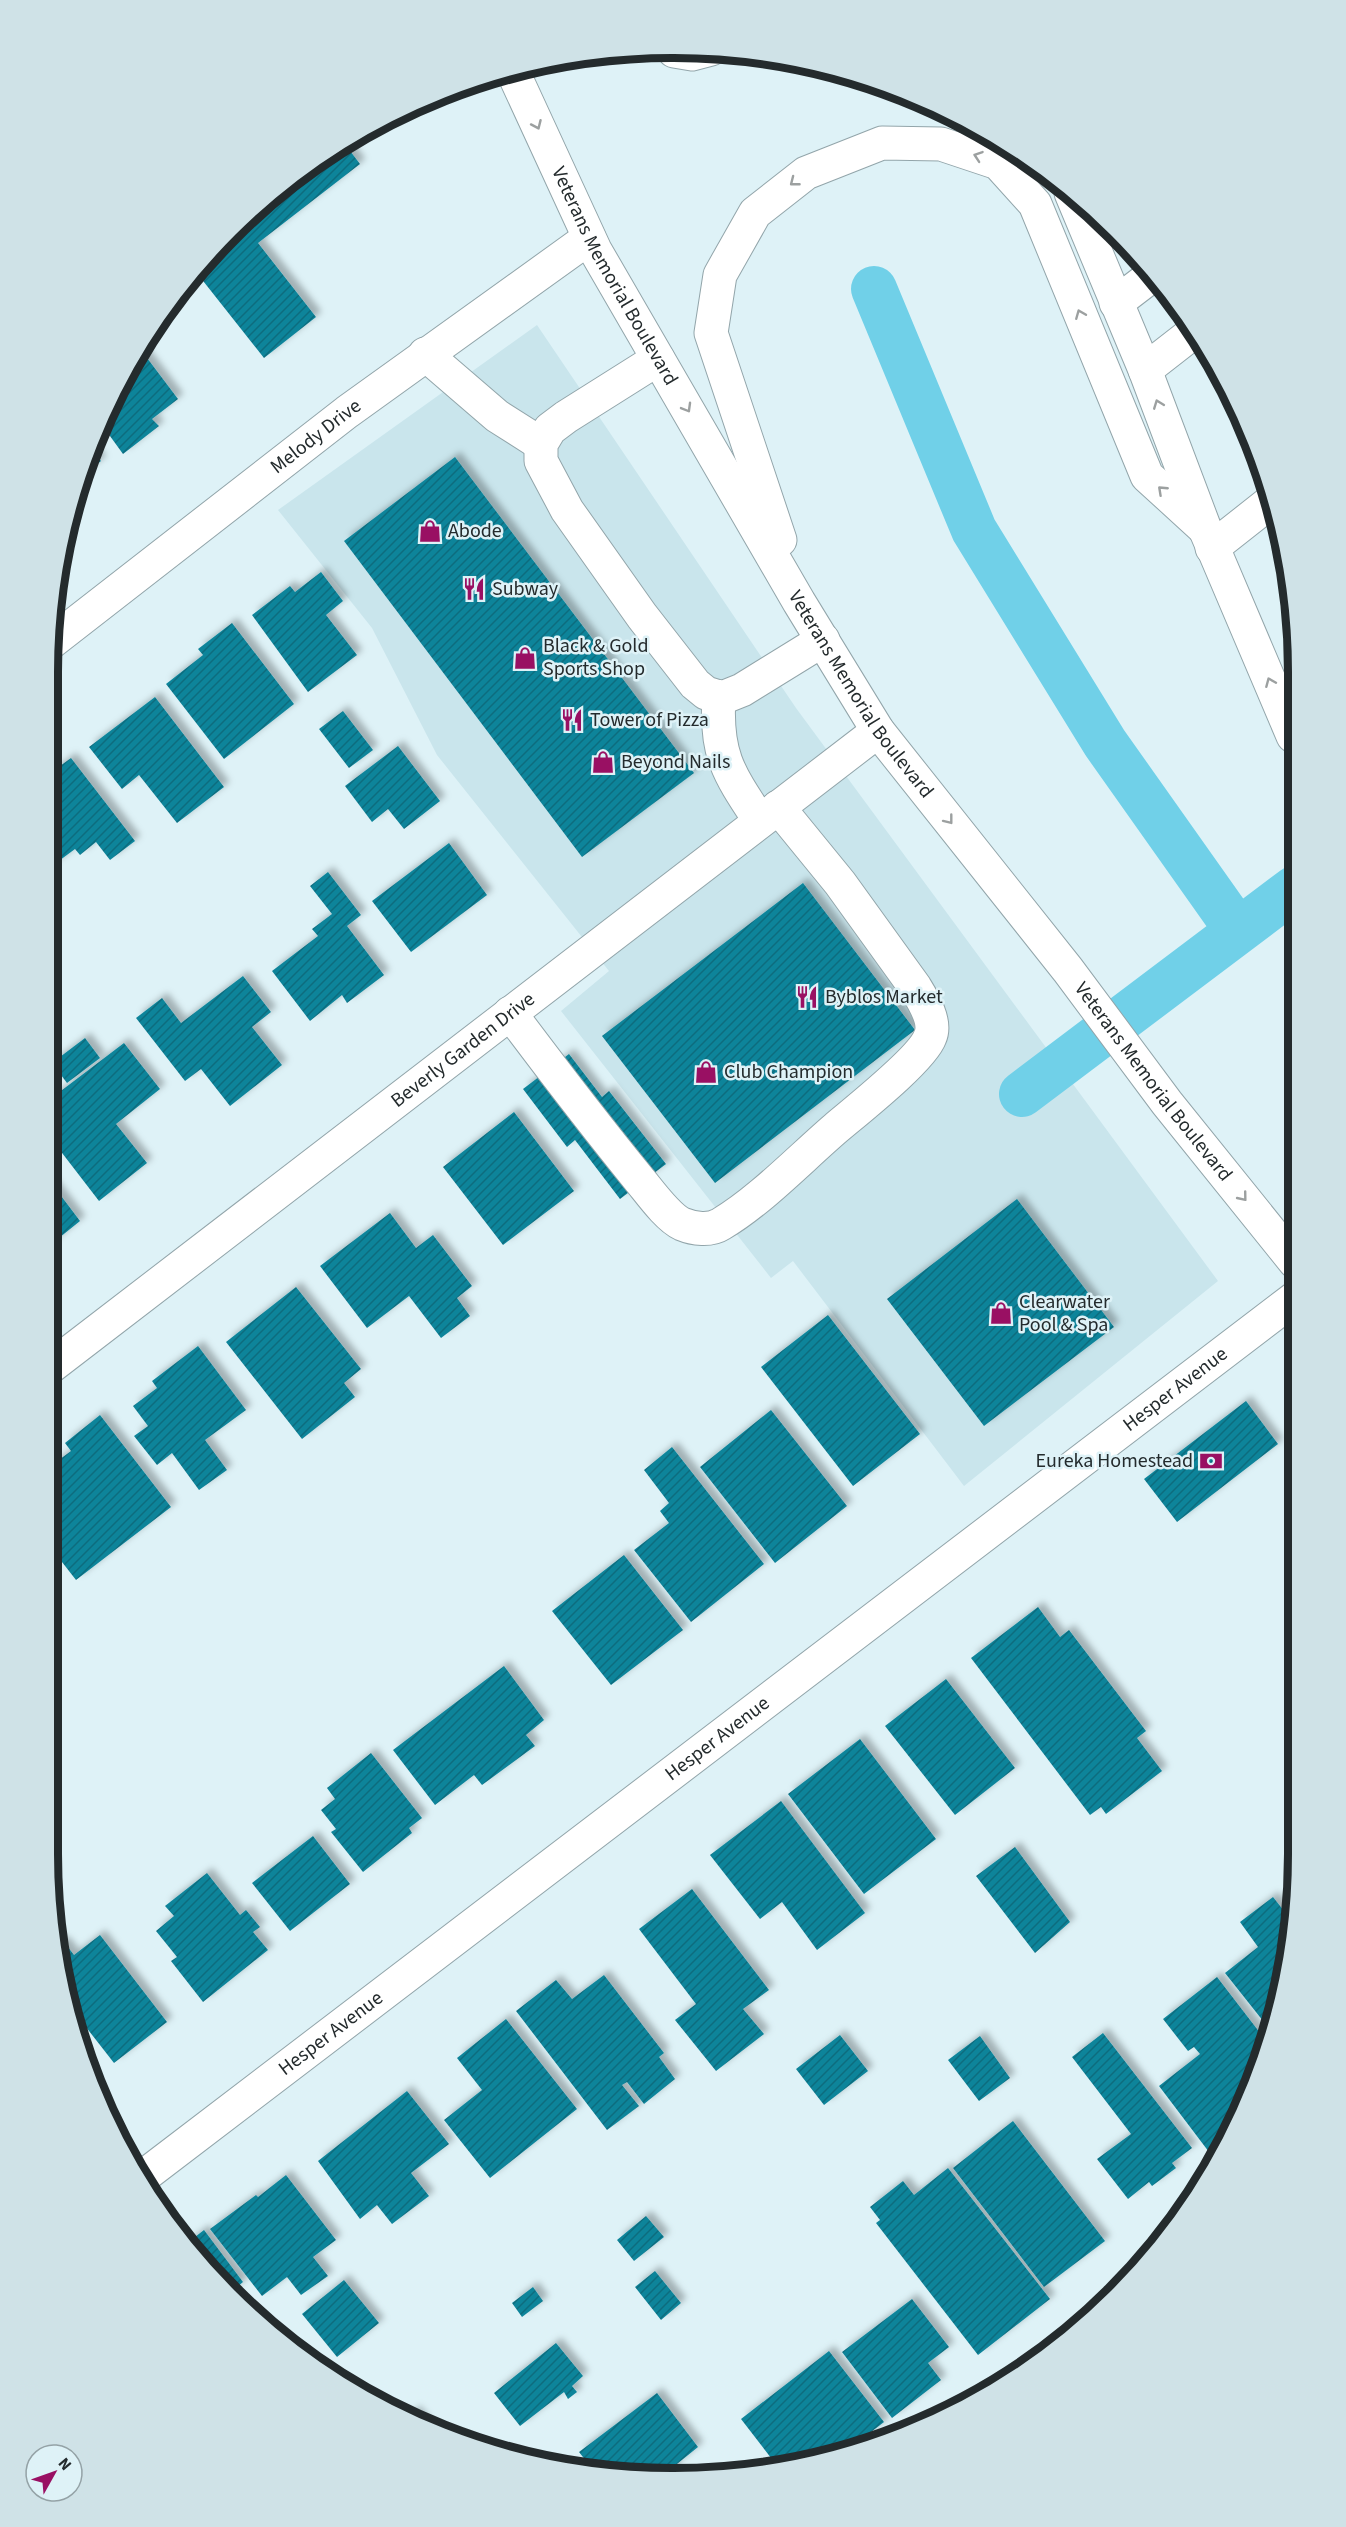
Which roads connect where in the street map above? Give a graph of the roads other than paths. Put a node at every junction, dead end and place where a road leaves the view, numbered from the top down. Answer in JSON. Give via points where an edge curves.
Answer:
{"nodes":[{"id":1,"x":516,"y":79,"type":"edge"},
{"id":2,"x":1078,"y":211,"type":"edge"},
{"id":3,"x":589,"y":238,"type":"junction"},
{"id":4,"x":1146,"y":281,"type":"edge"},
{"id":5,"x":1116,"y":303,"type":"junction"},
{"id":6,"x":1187,"y":337,"type":"edge"},
{"id":7,"x":425,"y":354,"type":"junction"},
{"id":8,"x":658,"y":359,"type":"junction"},
{"id":9,"x":1145,"y":370,"type":"junction"},
{"id":10,"x":541,"y":444,"type":"junction"},
{"id":11,"x":1264,"y":506,"type":"edge"},
{"id":12,"x":1208,"y":539,"type":"junction"},
{"id":13,"x":800,"y":602,"type":"junction"},
{"id":14,"x":60,"y":636,"type":"edge"},
{"id":15,"x":823,"y":640,"type":"junction"},
{"id":16,"x":719,"y":697,"type":"junction"},
{"id":17,"x":1288,"y":724,"type":"edge"},
{"id":18,"x":878,"y":731,"type":"junction"},
{"id":19,"x":769,"y":814,"type":"junction"},
{"id":20,"x":510,"y":1013,"type":"junction"},
{"id":21,"x":1288,"y":1253,"type":"edge"},
{"id":22,"x":1288,"y":1303,"type":"edge"},
{"id":23,"x":58,"y":1361,"type":"edge"},
{"id":24,"x":149,"y":2173,"type":"edge"}],
"edges":[{"from":1,"to":3,"type":"main road","name":"Veterans Memorial Boulevard","one_way":true},
{"from":2,"to":5,"type":"main road"},
{"from":3,"to":7,"type":"main road","name":"Melody Drive"},
{"from":3,"to":8,"type":"main road","name":"Veterans Memorial Boulevard"},
{"from":4,"to":5,"type":"main road"},
{"from":5,"to":9,"type":"main road"},
{"from":6,"to":9,"type":"main road"},
{"from":7,"to":10,"type":"main road","via":[[498,416]]},
{"from":7,"to":14,"type":"main road","name":"Melody Drive"},
{"from":8,"to":10,"type":"main road","via":[[566,417],[550,429]]},
{"from":8,"to":13,"type":"main road","name":"Veterans Memorial Boulevard","one_way":true},
{"from":12,"to":9,"type":"main road","one_way":true},
{"from":10,"to":16,"type":"main road","via":[[541,461],[567,510],[695,684]]},
{"from":11,"to":12,"type":"main road"},
{"from":12,"to":13,"type":"main road","one_way":true,"via":[[1147,476],[1035,204],[998,163],[941,144],[882,142],[806,173],[755,213],[720,275],[711,333]]},
{"from":17,"to":12,"type":"main road","one_way":true},
{"from":13,"to":15,"type":"main road","name":"Veterans Memorial Boulevard"},
{"from":15,"to":16,"type":"main road","via":[[742,690]]},
{"from":15,"to":18,"type":"main road","name":"Veterans Memorial Boulevard"},
{"from":16,"to":19,"type":"main road","via":[[717,726],[730,775]]},
{"from":18,"to":19,"type":"main road","name":"Beverly Garden Drive"},
{"from":18,"to":21,"type":"main road","name":"Veterans Memorial Boulevard","one_way":true},
{"from":19,"to":20,"type":"main road","name":"Beverly Garden Drive"},
{"from":19,"to":20,"type":"main road","via":[[840,884],[925,1003],[931,1036],[923,1050],[873,1096],[729,1219],[719,1226],[702,1229],[680,1223],[587,1116]]},
{"from":20,"to":23,"type":"main road","name":"Beverly Garden Drive"},
{"from":22,"to":24,"type":"main road","name":"Hesper Avenue"}]}
